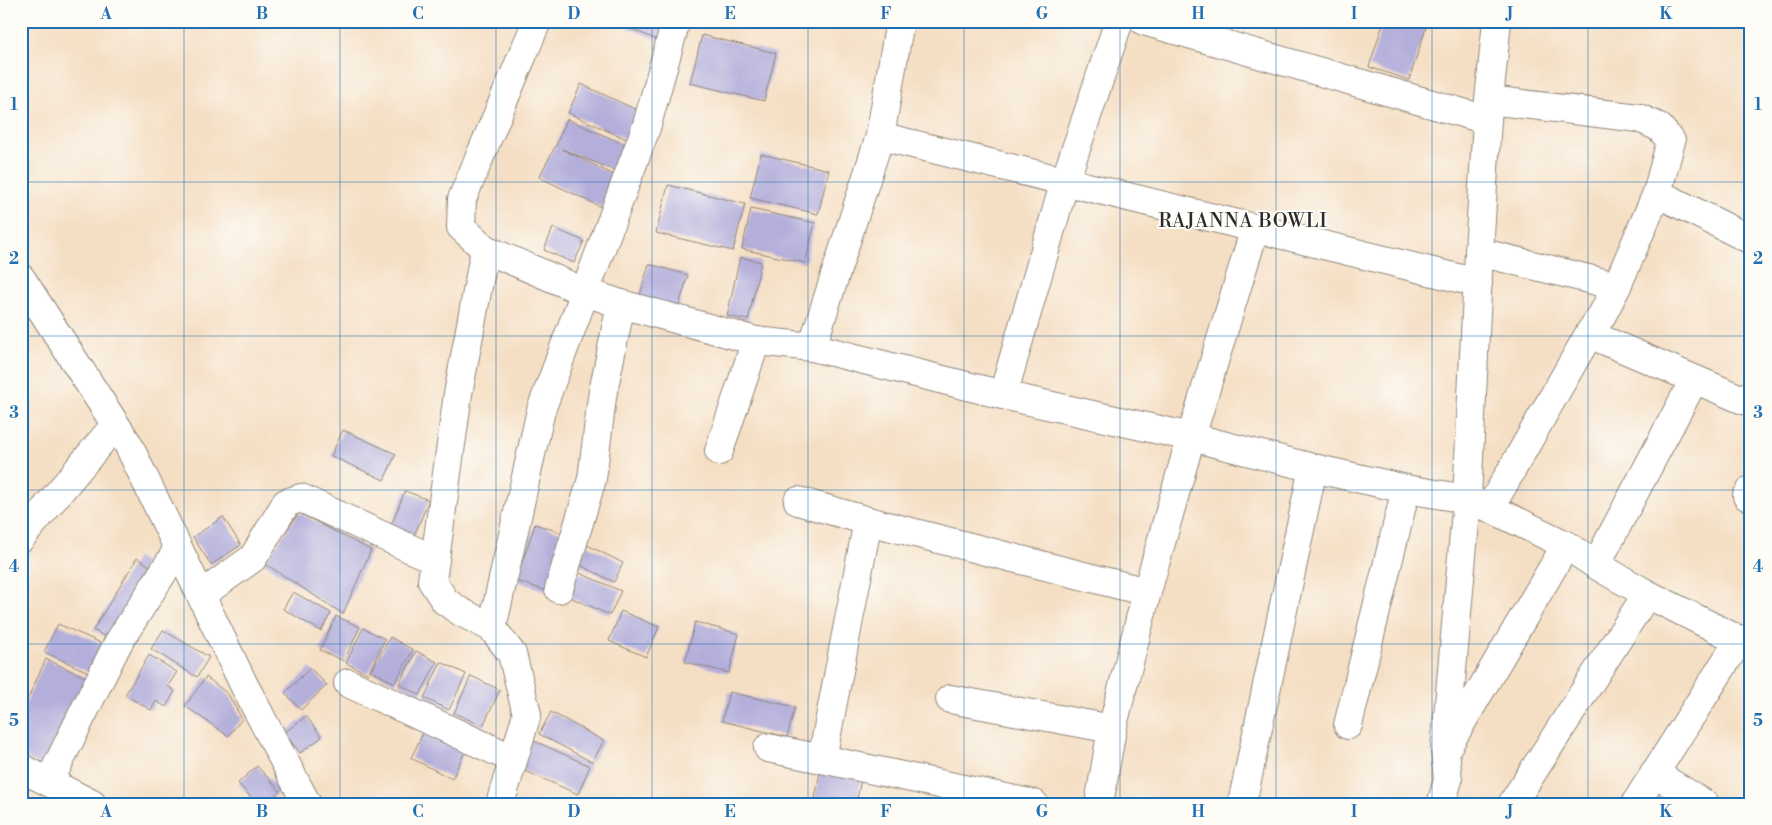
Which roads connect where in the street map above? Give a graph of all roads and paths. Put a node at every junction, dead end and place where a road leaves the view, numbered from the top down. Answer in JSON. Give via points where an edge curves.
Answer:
{"nodes":[{"id":1,"x":536,"y":21,"type":"edge"},
{"id":2,"x":676,"y":21,"type":"edge"},
{"id":3,"x":900,"y":21,"type":"edge"},
{"id":4,"x":1119,"y":21,"type":"edge"},
{"id":5,"x":1144,"y":21,"type":"edge"},
{"id":6,"x":1497,"y":21,"type":"edge"},
{"id":7,"x":1488,"y":110,"type":"junction"},
{"id":8,"x":880,"y":136,"type":"junction"},
{"id":9,"x":1065,"y":181,"type":"junction"},
{"id":10,"x":1657,"y":193,"type":"junction"},
{"id":11,"x":1255,"y":228,"type":"junction"},
{"id":12,"x":1751,"y":240,"type":"edge"},
{"id":13,"x":485,"y":249,"type":"junction"},
{"id":14,"x":1479,"y":252,"type":"junction"},
{"id":15,"x":21,"y":278,"type":"edge"},
{"id":16,"x":1478,"y":283,"type":"junction"},
{"id":17,"x":1617,"y":286,"type":"junction"},
{"id":18,"x":585,"y":292,"type":"junction"},
{"id":19,"x":622,"y":304,"type":"junction"},
{"id":20,"x":1589,"y":334,"type":"junction"},
{"id":21,"x":756,"y":341,"type":"junction"},
{"id":22,"x":812,"y":347,"type":"junction"},
{"id":23,"x":1694,"y":380,"type":"junction"},
{"id":24,"x":1751,"y":394,"type":"edge"},
{"id":25,"x":1003,"y":395,"type":"junction"},
{"id":26,"x":115,"y":424,"type":"junction"},
{"id":27,"x":1191,"y":437,"type":"junction"},
{"id":28,"x":719,"y":451,"type":"dead end"},
{"id":29,"x":1313,"y":468,"type":"junction"},
{"id":30,"x":1406,"y":489,"type":"junction"},
{"id":31,"x":798,"y":501,"type":"dead end"},
{"id":32,"x":1479,"y":503,"type":"junction"},
{"id":33,"x":868,"y":521,"type":"junction"},
{"id":34,"x":21,"y":538,"type":"edge"},
{"id":35,"x":1566,"y":545,"type":"junction"},
{"id":36,"x":178,"y":549,"type":"junction"},
{"id":37,"x":435,"y":560,"type":"junction"},
{"id":38,"x":1596,"y":565,"type":"junction"},
{"id":39,"x":558,"y":589,"type":"dead end"},
{"id":40,"x":1147,"y":592,"type":"junction"},
{"id":41,"x":1648,"y":594,"type":"junction"},
{"id":42,"x":201,"y":595,"type":"junction"},
{"id":43,"x":492,"y":628,"type":"junction"},
{"id":44,"x":1745,"y":643,"type":"edge"},
{"id":45,"x":348,"y":683,"type":"dead end"},
{"id":46,"x":950,"y":699,"type":"dead end"},
{"id":47,"x":1348,"y":725,"type":"dead end"},
{"id":48,"x":1112,"y":729,"type":"junction"},
{"id":49,"x":768,"y":748,"type":"dead end"},
{"id":50,"x":1446,"y":750,"type":"junction"},
{"id":51,"x":513,"y":759,"type":"junction"},
{"id":52,"x":822,"y":759,"type":"junction"},
{"id":53,"x":21,"y":768,"type":"edge"},
{"id":54,"x":1654,"y":773,"type":"junction"},
{"id":55,"x":49,"y":782,"type":"junction"},
{"id":56,"x":83,"y":802,"type":"edge"},
{"id":57,"x":307,"y":804,"type":"edge"},
{"id":58,"x":500,"y":804,"type":"edge"},
{"id":59,"x":1034,"y":804,"type":"edge"},
{"id":60,"x":1099,"y":804,"type":"edge"},
{"id":61,"x":1242,"y":804,"type":"edge"},
{"id":62,"x":1441,"y":804,"type":"edge"},
{"id":63,"x":1512,"y":804,"type":"edge"},
{"id":64,"x":1635,"y":804,"type":"edge"},
{"id":65,"x":1705,"y":804,"type":"edge"}],
"edges":[{"from":1,"to":13,"type":"street","via":[[462,200],[461,227]]},
{"from":2,"to":18,"type":"street","via":[[646,128]]},
{"from":3,"to":8,"type":"street"},
{"from":4,"to":9,"type":"street"},
{"from":5,"to":7,"type":"street"},
{"from":6,"to":7,"type":"street"},
{"from":7,"to":10,"type":"street","via":[[1639,118],[1659,127],[1671,141]]},
{"from":7,"to":14,"type":"street"},
{"from":8,"to":9,"type":"street"},
{"from":8,"to":22,"type":"street"},
{"from":9,"to":11,"type":"street"},
{"from":9,"to":25,"type":"street"},
{"from":10,"to":12,"type":"street"},
{"from":10,"to":17,"type":"street"},
{"from":11,"to":16,"type":"street"},
{"from":11,"to":27,"type":"street"},
{"from":13,"to":18,"type":"street"},
{"from":13,"to":37,"type":"street","via":[[458,394]]},
{"from":14,"to":16,"type":"street"},
{"from":14,"to":17,"type":"street"},
{"from":15,"to":26,"type":"street"},
{"from":16,"to":32,"type":"street"},
{"from":17,"to":20,"type":"street"},
{"from":18,"to":19,"type":"street"},
{"from":18,"to":43,"type":"street","via":[[541,410]]},
{"from":19,"to":21,"type":"street"},
{"from":19,"to":39,"type":"street","via":[[602,397],[592,479]]},
{"from":20,"to":23,"type":"street"},
{"from":20,"to":32,"type":"street"},
{"from":21,"to":22,"type":"street"},
{"from":21,"to":28,"type":"street"},
{"from":22,"to":25,"type":"street"},
{"from":23,"to":24,"type":"street","via":[[1743,400]]},
{"from":23,"to":38,"type":"street"},
{"from":25,"to":27,"type":"street"},
{"from":26,"to":34,"type":"street"},
{"from":26,"to":36,"type":"street","via":[[128,444]]},
{"from":27,"to":29,"type":"street"},
{"from":27,"to":40,"type":"street"},
{"from":29,"to":30,"type":"street"},
{"from":29,"to":61,"type":"street"},
{"from":30,"to":32,"type":"street"},
{"from":30,"to":47,"type":"street"},
{"from":31,"to":33,"type":"street"},
{"from":32,"to":35,"type":"street"},
{"from":32,"to":50,"type":"street"},
{"from":33,"to":40,"type":"street"},
{"from":33,"to":52,"type":"street"},
{"from":35,"to":38,"type":"street"},
{"from":35,"to":50,"type":"street"},
{"from":36,"to":42,"type":"street"},
{"from":36,"to":55,"type":"street","via":[[118,643]]},
{"from":37,"to":42,"type":"street","via":[[301,498],[286,503],[253,558]]},
{"from":37,"to":43,"type":"street","via":[[432,581],[445,601]]},
{"from":38,"to":41,"type":"street"},
{"from":40,"to":48,"type":"street"},
{"from":41,"to":44,"type":"street"},
{"from":41,"to":63,"type":"street"},
{"from":42,"to":57,"type":"street"},
{"from":43,"to":51,"type":"street","via":[[512,654],[527,714]]},
{"from":44,"to":54,"type":"street"},
{"from":45,"to":51,"type":"street"},
{"from":46,"to":48,"type":"street"},
{"from":48,"to":60,"type":"street"},
{"from":49,"to":52,"type":"street"},
{"from":50,"to":62,"type":"street","via":[[1448,780]]},
{"from":51,"to":58,"type":"street"},
{"from":52,"to":59,"type":"street"},
{"from":53,"to":55,"type":"street"},
{"from":54,"to":64,"type":"street"},
{"from":54,"to":65,"type":"street"},
{"from":55,"to":56,"type":"street"}]}
